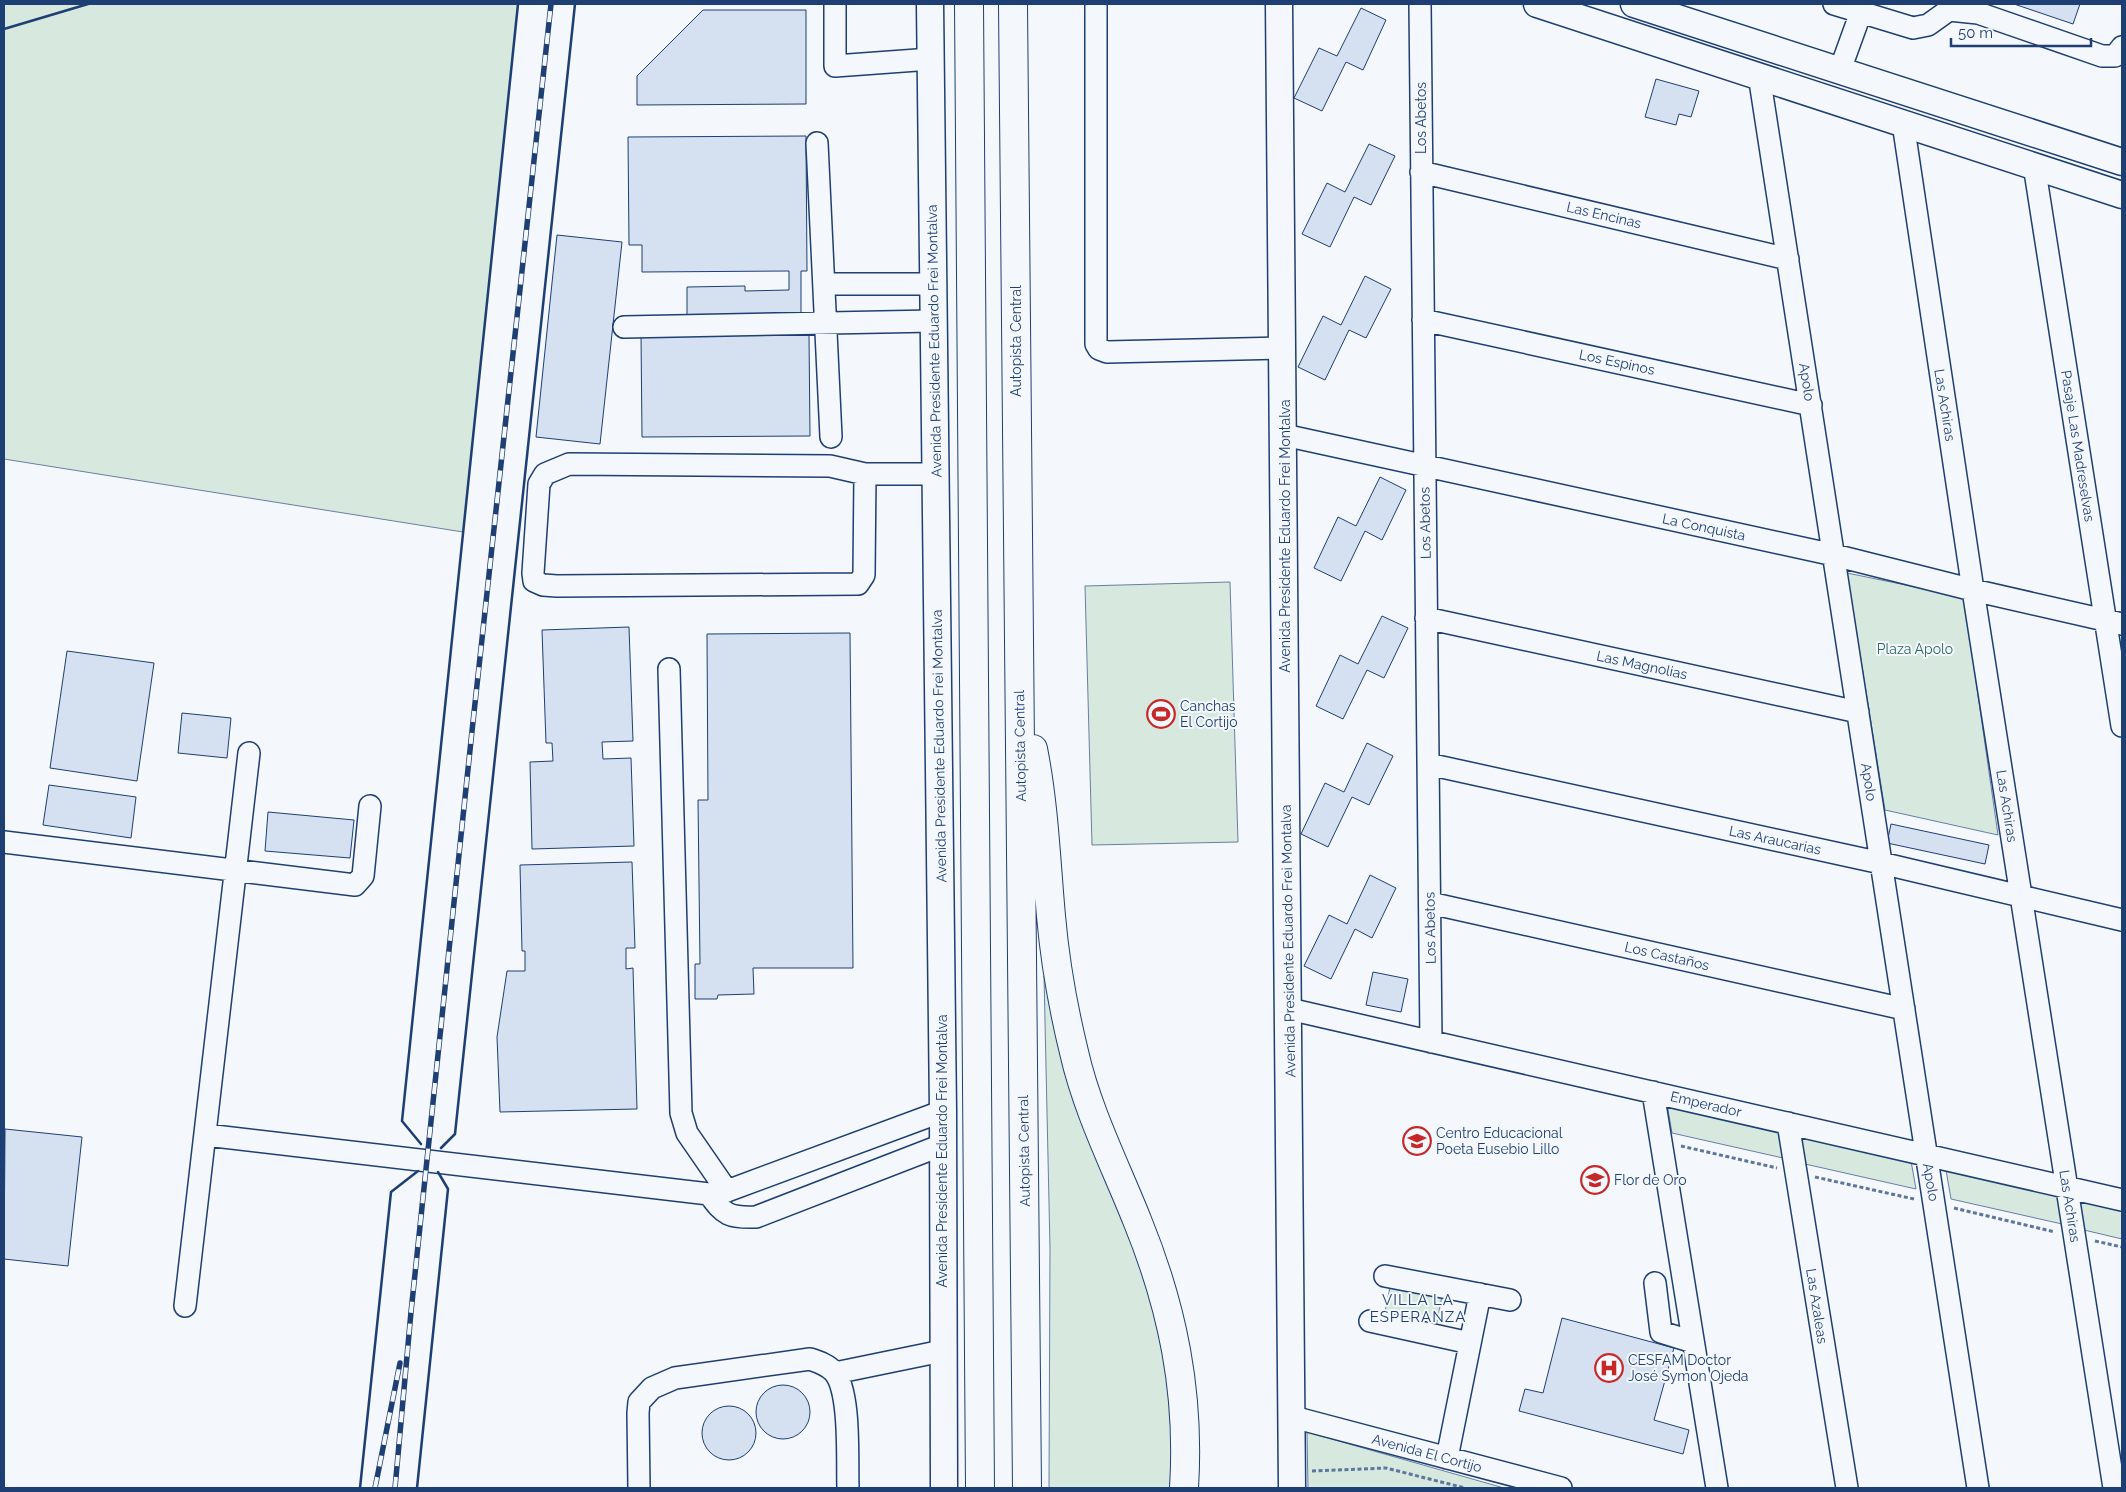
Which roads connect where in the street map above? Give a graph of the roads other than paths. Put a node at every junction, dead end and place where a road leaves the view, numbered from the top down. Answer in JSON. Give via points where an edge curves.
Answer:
{"nodes":[{"id":1,"x":834,"y":4,"type":"edge"},
{"id":2,"x":930,"y":4,"type":"edge"},
{"id":3,"x":969,"y":4,"type":"edge"},
{"id":4,"x":1013,"y":4,"type":"edge"},
{"id":5,"x":1096,"y":4,"type":"edge"},
{"id":6,"x":1279,"y":4,"type":"edge"},
{"id":7,"x":1420,"y":4,"type":"edge"},
{"id":8,"x":1537,"y":4,"type":"edge"},
{"id":9,"x":1634,"y":4,"type":"edge"},
{"id":10,"x":1834,"y":4,"type":"edge"},
{"id":11,"x":1860,"y":12,"type":"junction"},
{"id":12,"x":1670,"y":16,"type":"junction"},
{"id":13,"x":1662,"y":44,"type":"junction"},
{"id":14,"x":2122,"y":47,"type":"edge"},
{"id":15,"x":931,"y":59,"type":"junction"},
{"id":16,"x":1840,"y":70,"type":"junction"},
{"id":17,"x":1759,"y":75,"type":"junction"},
{"id":18,"x":1903,"y":123,"type":"junction"},
{"id":19,"x":817,"y":143,"type":"dead end"},
{"id":20,"x":2122,"y":162,"type":"edge"},
{"id":21,"x":2034,"y":165,"type":"junction"},
{"id":22,"x":1421,"y":172,"type":"junction"},
{"id":23,"x":2122,"y":195,"type":"edge"},
{"id":24,"x":1788,"y":258,"type":"junction"},
{"id":25,"x":824,"y":284,"type":"junction"},
{"id":26,"x":933,"y":284,"type":"junction"},
{"id":27,"x":1423,"y":320,"type":"junction"},
{"id":28,"x":934,"y":321,"type":"junction"},
{"id":29,"x":826,"y":322,"type":"junction"},
{"id":30,"x":624,"y":327,"type":"dead end"},
{"id":31,"x":1283,"y":348,"type":"junction"},
{"id":32,"x":1811,"y":405,"type":"junction"},
{"id":33,"x":1284,"y":435,"type":"junction"},
{"id":34,"x":831,"y":437,"type":"dead end"},
{"id":35,"x":1424,"y":466,"type":"junction"},
{"id":36,"x":865,"y":474,"type":"junction"},
{"id":37,"x":935,"y":474,"type":"junction"},
{"id":38,"x":1834,"y":555,"type":"junction"},
{"id":39,"x":1973,"y":590,"type":"junction"},
{"id":40,"x":1426,"y":618,"type":"junction"},
{"id":41,"x":2114,"y":622,"type":"edge"},
{"id":42,"x":669,"y":670,"type":"dead end"},
{"id":43,"x":1019,"y":682,"type":"junction"},
{"id":44,"x":1858,"y":712,"type":"junction"},
{"id":45,"x":2122,"y":726,"type":"edge"},
{"id":46,"x":249,"y":753,"type":"dead end"},
{"id":47,"x":1428,"y":764,"type":"junction"},
{"id":48,"x":370,"y":806,"type":"dead end"},
{"id":49,"x":4,"y":842,"type":"edge"},
{"id":50,"x":1882,"y":863,"type":"junction"},
{"id":51,"x":235,"y":870,"type":"junction"},
{"id":52,"x":2021,"y":895,"type":"junction"},
{"id":53,"x":1430,"y":903,"type":"junction"},
{"id":54,"x":2122,"y":920,"type":"edge"},
{"id":55,"x":1904,"y":1008,"type":"junction"},
{"id":56,"x":1289,"y":1009,"type":"junction"},
{"id":57,"x":1431,"y":1042,"type":"junction"},
{"id":58,"x":1653,"y":1092,"type":"junction"},
{"id":59,"x":943,"y":1111,"type":"junction"},
{"id":60,"x":1788,"y":1123,"type":"junction"},
{"id":61,"x":206,"y":1135,"type":"junction"},
{"id":62,"x":942,"y":1145,"type":"junction"},
{"id":63,"x":1927,"y":1154,"type":"junction"},
{"id":64,"x":2067,"y":1187,"type":"junction"},
{"id":65,"x":718,"y":1192,"type":"junction"},
{"id":66,"x":2122,"y":1200,"type":"edge"},
{"id":67,"x":1385,"y":1276,"type":"dead end"},
{"id":68,"x":1655,"y":1283,"type":"dead end"},
{"id":69,"x":1480,"y":1294,"type":"junction"},
{"id":70,"x":1510,"y":1300,"type":"dead end"},
{"id":71,"x":185,"y":1306,"type":"dead end"},
{"id":72,"x":1370,"y":1321,"type":"dead end"},
{"id":73,"x":1693,"y":1342,"type":"junction"},
{"id":74,"x":1470,"y":1343,"type":"junction"},
{"id":75,"x":942,"y":1350,"type":"junction"},
{"id":76,"x":835,"y":1373,"type":"junction"},
{"id":77,"x":1292,"y":1417,"type":"junction"},
{"id":78,"x":979,"y":1441,"type":"junction"},
{"id":79,"x":1447,"y":1458,"type":"junction"},
{"id":80,"x":1292,"y":1479,"type":"edge"},
{"id":81,"x":639,"y":1488,"type":"edge"},
{"id":82,"x":848,"y":1488,"type":"edge"},
{"id":83,"x":944,"y":1488,"type":"edge"},
{"id":84,"x":974,"y":1488,"type":"edge"},
{"id":85,"x":980,"y":1488,"type":"edge"},
{"id":86,"x":1027,"y":1488,"type":"edge"},
{"id":87,"x":1184,"y":1488,"type":"edge"},
{"id":88,"x":1561,"y":1488,"type":"edge"},
{"id":89,"x":1717,"y":1488,"type":"edge"},
{"id":90,"x":1847,"y":1488,"type":"edge"},
{"id":91,"x":1978,"y":1488,"type":"edge"},
{"id":92,"x":2114,"y":1488,"type":"edge"}],
"edges":[{"from":1,"to":15,"type":"street","via":[[835,66]]},
{"from":2,"to":15,"type":"main road","name":"Avenida Presidente Eduardo Frei Montalva"},
{"from":3,"to":78,"type":"highway"},
{"from":4,"to":43,"type":"highway","name":"Autopista Central"},
{"from":5,"to":31,"type":"street","via":[[1096,344],[1107,352]]},
{"from":6,"to":31,"type":"main road","name":"Avenida Presidente Eduardo Frei Montalva"},
{"from":7,"to":22,"type":"street","name":"Los Abetos"},
{"from":8,"to":13,"type":"main road"},
{"from":9,"to":12,"type":"main road"},
{"from":10,"to":11,"type":"street"},
{"from":11,"to":14,"type":"street","via":[[1913,28],[1928,25],[1949,10],[1962,10],[2102,56],[2114,56]]},
{"from":11,"to":16,"type":"street"},
{"from":12,"to":13,"type":"main road"},
{"from":12,"to":16,"type":"main road"},
{"from":13,"to":17,"type":"main road"},
{"from":15,"to":26,"type":"main road","name":"Avenida Presidente Eduardo Frei Montalva"},
{"from":16,"to":20,"type":"main road"},
{"from":17,"to":18,"type":"main road"},
{"from":17,"to":24,"type":"street","name":"Apolo"},
{"from":18,"to":21,"type":"main road"},
{"from":18,"to":39,"type":"street","name":"Las Achiras"},
{"from":19,"to":25,"type":"street"},
{"from":21,"to":23,"type":"main road"},
{"from":21,"to":41,"type":"street","name":"Pasaje Las Madreselvas"},
{"from":22,"to":24,"type":"street","name":"Las Encinas"},
{"from":22,"to":27,"type":"street","name":"Los Abetos"},
{"from":24,"to":32,"type":"street","name":"Apolo"},
{"from":25,"to":26,"type":"street"},
{"from":25,"to":29,"type":"street"},
{"from":26,"to":28,"type":"main road","name":"Avenida Presidente Eduardo Frei Montalva"},
{"from":27,"to":32,"type":"street","name":"Los Espinos"},
{"from":27,"to":35,"type":"street","name":"Los Abetos"},
{"from":28,"to":29,"type":"street"},
{"from":28,"to":37,"type":"main road","name":"Avenida Presidente Eduardo Frei Montalva"},
{"from":29,"to":30,"type":"street"},
{"from":29,"to":34,"type":"street"},
{"from":31,"to":33,"type":"main road","name":"Avenida Presidente Eduardo Frei Montalva"},
{"from":32,"to":38,"type":"street","name":"Apolo"},
{"from":33,"to":35,"type":"street","name":"La Conquista"},
{"from":33,"to":56,"type":"main road","name":"Avenida Presidente Eduardo Frei Montalva"},
{"from":35,"to":38,"type":"street","name":"La Conquista"},
{"from":35,"to":40,"type":"street","name":"Los Abetos"},
{"from":36,"to":36,"type":"street","via":[[864,575],[858,584],[557,586],[534,581],[539,484],[545,474],[556,468],[569,464],[830,466]]},
{"from":36,"to":37,"type":"street"},
{"from":37,"to":59,"type":"main road","name":"Avenida Presidente Eduardo Frei Montalva"},
{"from":38,"to":39,"type":"street","name":"La Conquista"},
{"from":38,"to":44,"type":"street","name":"Apolo"},
{"from":39,"to":41,"type":"street","name":"La Conquista"},
{"from":39,"to":52,"type":"street","name":"Las Achiras"},
{"from":40,"to":44,"type":"street","name":"Las Magnolias"},
{"from":40,"to":47,"type":"street","name":"Los Abetos"},
{"from":41,"to":45,"type":"street","name":"Pasaje Las Madreselvas"},
{"from":42,"to":65,"type":"street","via":[[681,1113],[687,1132]]},
{"from":43,"to":86,"type":"highway","name":"Autopista Central"},
{"from":43,"to":87,"type":"highway","via":[[1042,799],[1054,947],[1074,1054],[1100,1130],[1154,1265],[1176,1343],[1186,1431]]},
{"from":44,"to":50,"type":"street","name":"Apolo"},
{"from":46,"to":51,"type":"street"},
{"from":47,"to":50,"type":"street","name":"Las Araucarias"},
{"from":47,"to":53,"type":"street","name":"Los Abetos"},
{"from":48,"to":51,"type":"street","via":[[363,876],[355,885]]},
{"from":49,"to":51,"type":"street"},
{"from":50,"to":52,"type":"street","name":"Las Araucarias"},
{"from":50,"to":55,"type":"street","name":"Apolo"},
{"from":51,"to":61,"type":"street"},
{"from":52,"to":54,"type":"street","name":"Las Araucarias"},
{"from":52,"to":64,"type":"street","name":"Las Achiras"},
{"from":53,"to":55,"type":"street","name":"Los Castaños"},
{"from":53,"to":57,"type":"street","name":"Los Abetos"},
{"from":55,"to":63,"type":"street","name":"Apolo"},
{"from":56,"to":57,"type":"street","name":"Emperador"},
{"from":56,"to":77,"type":"main road","name":"Avenida Presidente Eduardo Frei Montalva"},
{"from":57,"to":58,"type":"street","name":"Emperador"},
{"from":58,"to":60,"type":"street","name":"Emperador"},
{"from":58,"to":73,"type":"street"},
{"from":59,"to":62,"type":"main road","name":"Avenida Presidente Eduardo Frei Montalva"},
{"from":59,"to":65,"type":"street"},
{"from":60,"to":63,"type":"street","name":"Emperador"},
{"from":60,"to":90,"type":"street","name":"Las Azaleas"},
{"from":61,"to":65,"type":"street"},
{"from":61,"to":71,"type":"street"},
{"from":62,"to":65,"type":"street","via":[[756,1217],[738,1218],[721,1210]]},
{"from":62,"to":75,"type":"main road","name":"Avenida Presidente Eduardo Frei Montalva"},
{"from":63,"to":64,"type":"street","name":"Emperador"},
{"from":63,"to":91,"type":"street","name":"Apolo"},
{"from":64,"to":66,"type":"street","name":"Emperador"},
{"from":64,"to":92,"type":"street","name":"Las Achiras"},
{"from":67,"to":69,"type":"street"},
{"from":68,"to":73,"type":"street","via":[[1661,1332]]},
{"from":69,"to":70,"type":"street"},
{"from":69,"to":74,"type":"street"},
{"from":72,"to":74,"type":"street"},
{"from":73,"to":89,"type":"street"},
{"from":74,"to":79,"type":"street"},
{"from":75,"to":76,"type":"street"},
{"from":75,"to":83,"type":"main road","name":"Avenida Presidente Eduardo Frei Montalva"},
{"from":76,"to":81,"type":"street","via":[[810,1359],[675,1378],[652,1388],[639,1402]]},
{"from":76,"to":82,"type":"street","via":[[844,1394]]},
{"from":77,"to":79,"type":"street","name":"Avenida El Cortijo"},
{"from":77,"to":80,"type":"main road","name":"Avenida Presidente Eduardo Frei Montalva"},
{"from":78,"to":84,"type":"highway"},
{"from":78,"to":85,"type":"highway"},
{"from":79,"to":88,"type":"street","name":"Avenida El Cortijo"}]}
